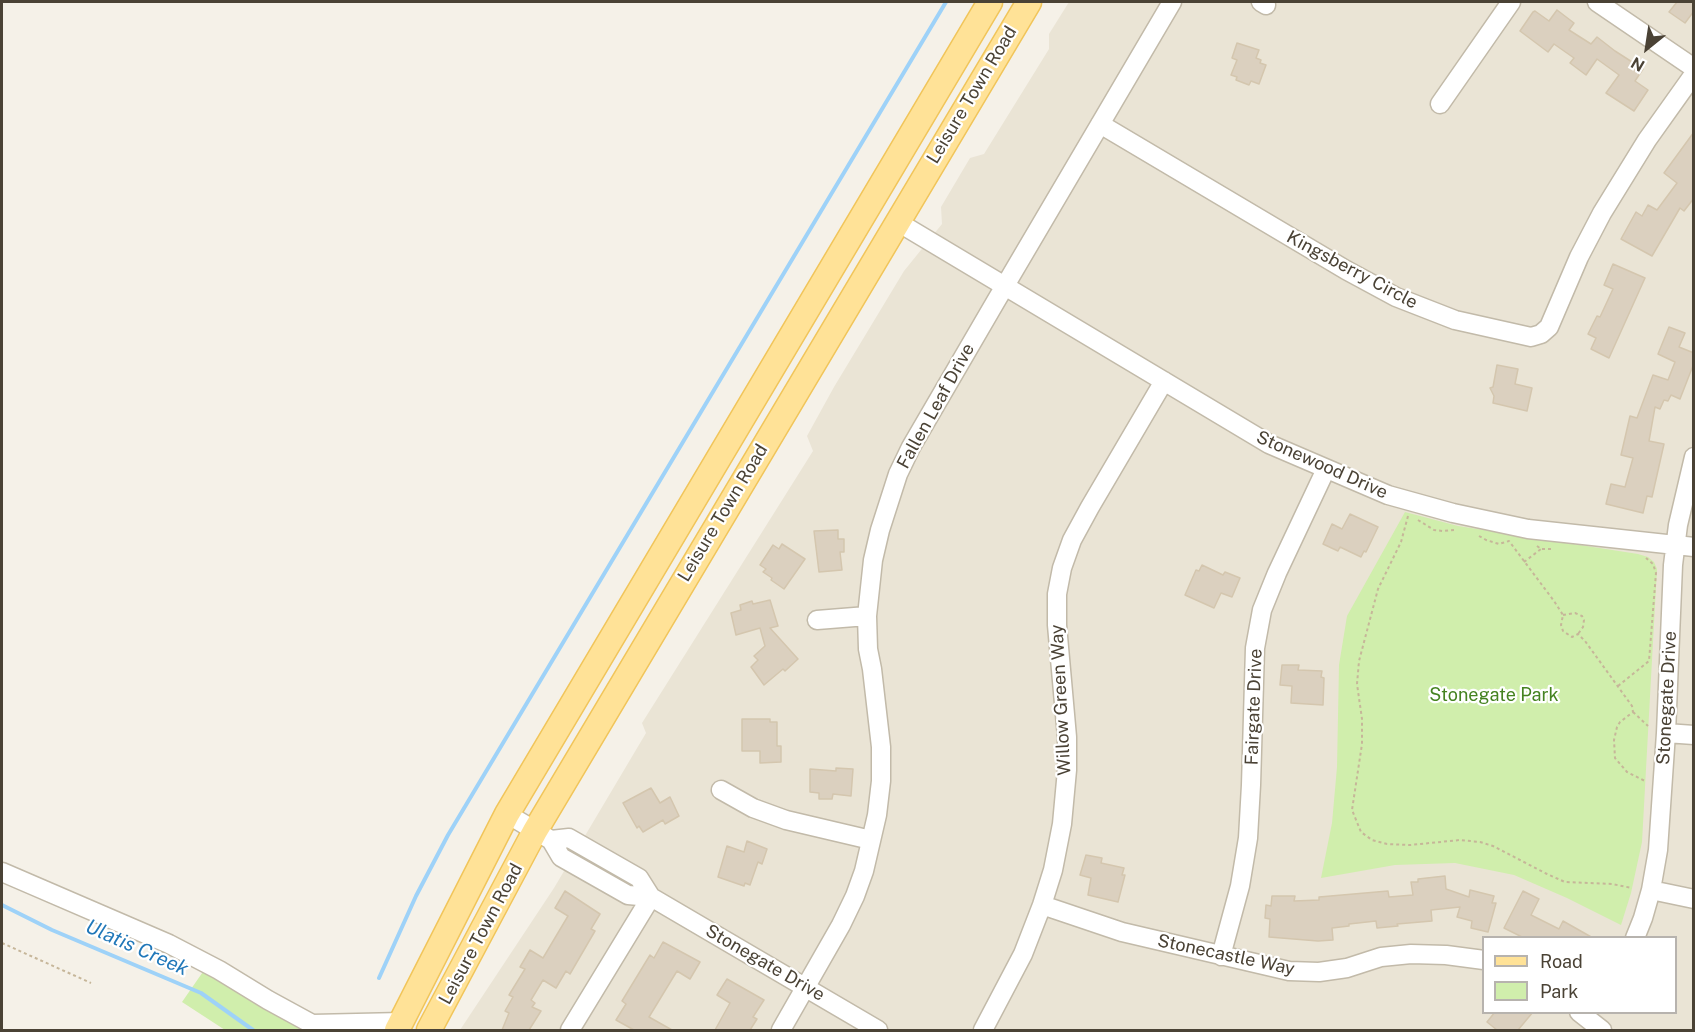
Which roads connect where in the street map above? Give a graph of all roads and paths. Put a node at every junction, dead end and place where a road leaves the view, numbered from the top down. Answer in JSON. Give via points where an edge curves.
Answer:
{"nodes":[{"id":1,"x":990,"y":2,"type":"edge"},
{"id":2,"x":1029,"y":2,"type":"edge"},
{"id":3,"x":1172,"y":2,"type":"edge"},
{"id":4,"x":1511,"y":2,"type":"edge"},
{"id":5,"x":1597,"y":2,"type":"edge"},
{"id":6,"x":1694,"y":68,"type":"edge"},
{"id":7,"x":1694,"y":74,"type":"edge"},
{"id":8,"x":1440,"y":104,"type":"dead end"},
{"id":9,"x":1100,"y":124,"type":"junction"},
{"id":10,"x":896,"y":221,"type":"junction"},
{"id":11,"x":1005,"y":286,"type":"junction"},
{"id":12,"x":1164,"y":381,"type":"junction"},
{"id":13,"x":1694,"y":457,"type":"edge"},
{"id":14,"x":1326,"y":469,"type":"junction"},
{"id":15,"x":1462,"y":530,"type":"dead end"},
{"id":16,"x":1476,"y":534,"type":"dead end"},
{"id":17,"x":1514,"y":539,"type":"dead end"},
{"id":18,"x":1509,"y":541,"type":"junction"},
{"id":19,"x":1529,"y":542,"type":"dead end"},
{"id":20,"x":1684,"y":546,"type":"edge"},
{"id":21,"x":1541,"y":549,"type":"junction"},
{"id":22,"x":1557,"y":549,"type":"dead end"},
{"id":23,"x":1641,"y":556,"type":"dead end"},
{"id":24,"x":1524,"y":562,"type":"junction"},
{"id":25,"x":1563,"y":615,"type":"junction"},
{"id":26,"x":867,"y":616,"type":"junction"},
{"id":27,"x":817,"y":621,"type":"dead end"},
{"id":28,"x":1578,"y":634,"type":"junction"},
{"id":29,"x":1618,"y":686,"type":"junction"},
{"id":30,"x":1633,"y":712,"type":"junction"},
{"id":31,"x":1648,"y":726,"type":"dead end"},
{"id":32,"x":1666,"y":733,"type":"junction"},
{"id":33,"x":1694,"y":735,"type":"edge"},
{"id":34,"x":1645,"y":781,"type":"dead end"},
{"id":35,"x":721,"y":790,"type":"dead end"},
{"id":36,"x":507,"y":814,"type":"junction"},
{"id":37,"x":543,"y":836,"type":"junction"},
{"id":38,"x":872,"y":840,"type":"junction"},
{"id":39,"x":2,"y":872,"type":"edge"},
{"id":40,"x":1632,"y":888,"type":"dead end"},
{"id":41,"x":1651,"y":890,"type":"junction"},
{"id":42,"x":651,"y":897,"type":"junction"},
{"id":43,"x":1694,"y":899,"type":"edge"},
{"id":44,"x":1042,"y":905,"type":"junction"},
{"id":45,"x":1636,"y":936,"type":"edge"},
{"id":46,"x":2,"y":943,"type":"edge"},
{"id":47,"x":1221,"y":956,"type":"junction"},
{"id":48,"x":1482,"y":960,"type":"edge"},
{"id":49,"x":91,"y":983,"type":"dead end"},
{"id":50,"x":807,"y":987,"type":"junction"},
{"id":51,"x":1583,"y":1018,"type":"edge"},
{"id":52,"x":400,"y":1026,"type":"edge"},
{"id":53,"x":429,"y":1030,"type":"edge"},
{"id":54,"x":570,"y":1030,"type":"edge"},
{"id":55,"x":781,"y":1030,"type":"edge"},
{"id":56,"x":878,"y":1030,"type":"edge"},
{"id":57,"x":983,"y":1030,"type":"edge"},
{"id":58,"x":1602,"y":1030,"type":"edge"}],
"edges":[{"from":1,"to":36,"type":"main road","name":"Leisure Town Road"},
{"from":2,"to":10,"type":"main road","name":"Leisure Town Road"},
{"from":3,"to":9,"type":"street","name":"Fallen Leaf Drive"},
{"from":4,"to":8,"type":"street"},
{"from":5,"to":6,"type":"street"},
{"from":7,"to":9,"type":"street","name":"Kingsberry Circle","via":[[1602,213],[1550,327],[1531,337],[1455,320],[1396,297]]},
{"from":9,"to":11,"type":"street","name":"Fallen Leaf Drive"},
{"from":10,"to":11,"type":"street","name":"Stonewood Drive"},
{"from":10,"to":37,"type":"main road","name":"Leisure Town Road"},
{"from":11,"to":12,"type":"street","name":"Stonewood Drive"},
{"from":11,"to":26,"type":"street","name":"Fallen Leaf Drive","via":[[898,474],[873,560]]},
{"from":12,"to":14,"type":"street","name":"Stonewood Drive","via":[[1269,444]]},
{"from":12,"to":44,"type":"street","name":"Willow Green Way","via":[[1072,540],[1062,568],[1057,625],[1067,770],[1062,824]]},
{"from":13,"to":20,"type":"street","name":"Stonegate Drive","via":[[1686,485]]},
{"from":14,"to":20,"type":"street","name":"Stonewood Drive","via":[[1388,495],[1453,513],[1528,529]]},
{"from":14,"to":47,"type":"street","name":"Fairgate Drive","via":[[1262,610],[1254,648],[1248,838]]},
{"from":15,"to":40,"type":"path","via":[[1434,530],[1409,513],[1401,542],[1378,588],[1362,646],[1357,684],[1362,744],[1352,810],[1355,820],[1372,840],[1387,844],[1480,842],[1566,882]]},
{"from":16,"to":18,"type":"path","via":[[1499,544]]},
{"from":17,"to":18,"type":"path"},
{"from":18,"to":24,"type":"path"},
{"from":19,"to":21,"type":"path"},
{"from":20,"to":32,"type":"street","name":"Stonegate Drive"},
{"from":21,"to":22,"type":"path"},
{"from":21,"to":24,"type":"path"},
{"from":23,"to":29,"type":"path","via":[[1653,564],[1656,573],[1649,661]]},
{"from":24,"to":25,"type":"path"},
{"from":25,"to":28,"type":"path","via":[[1563,631],[1572,637]]},
{"from":25,"to":28,"type":"path","via":[[1582,616],[1583,627]]},
{"from":26,"to":27,"type":"street"},
{"from":26,"to":38,"type":"street","name":"Fallen Leaf Drive","via":[[881,747],[881,781]]},
{"from":28,"to":29,"type":"path"},
{"from":29,"to":30,"type":"path"},
{"from":30,"to":31,"type":"path"},
{"from":30,"to":34,"type":"path","via":[[1617,728],[1615,758],[1627,772]]},
{"from":32,"to":33,"type":"street"},
{"from":32,"to":41,"type":"street","name":"Stonegate Drive","via":[[1658,850]]},
{"from":35,"to":38,"type":"street","via":[[786,820]]},
{"from":36,"to":37,"type":"street","name":"Stonegate Drive"},
{"from":36,"to":52,"type":"main road","name":"Leisure Town Road"},
{"from":37,"to":42,"type":"street","name":"Stonegate Drive","via":[[561,857],[628,895]]},
{"from":37,"to":53,"type":"main road","name":"Leisure Town Road"},
{"from":38,"to":50,"type":"street","name":"Fallen Leaf Drive","via":[[855,896]]},
{"from":39,"to":52,"type":"street","via":[[169,944],[312,1024]]},
{"from":41,"to":43,"type":"street"},
{"from":41,"to":45,"type":"street","name":"Stonegate Drive"},
{"from":42,"to":50,"type":"street","name":"Stonegate Drive"},
{"from":42,"to":54,"type":"street"},
{"from":44,"to":47,"type":"street","name":"Stonecastle Way","via":[[1122,932]]},
{"from":44,"to":57,"type":"street","name":"Willow Green Way","via":[[1023,954]]},
{"from":46,"to":49,"type":"path"},
{"from":47,"to":48,"type":"street","name":"Stonecastle Way","via":[[1289,971],[1319,972],[1411,954]]},
{"from":50,"to":55,"type":"street","name":"Fallen Leaf Drive"},
{"from":50,"to":56,"type":"street","name":"Stonegate Drive"},
{"from":51,"to":58,"type":"street"}]}
